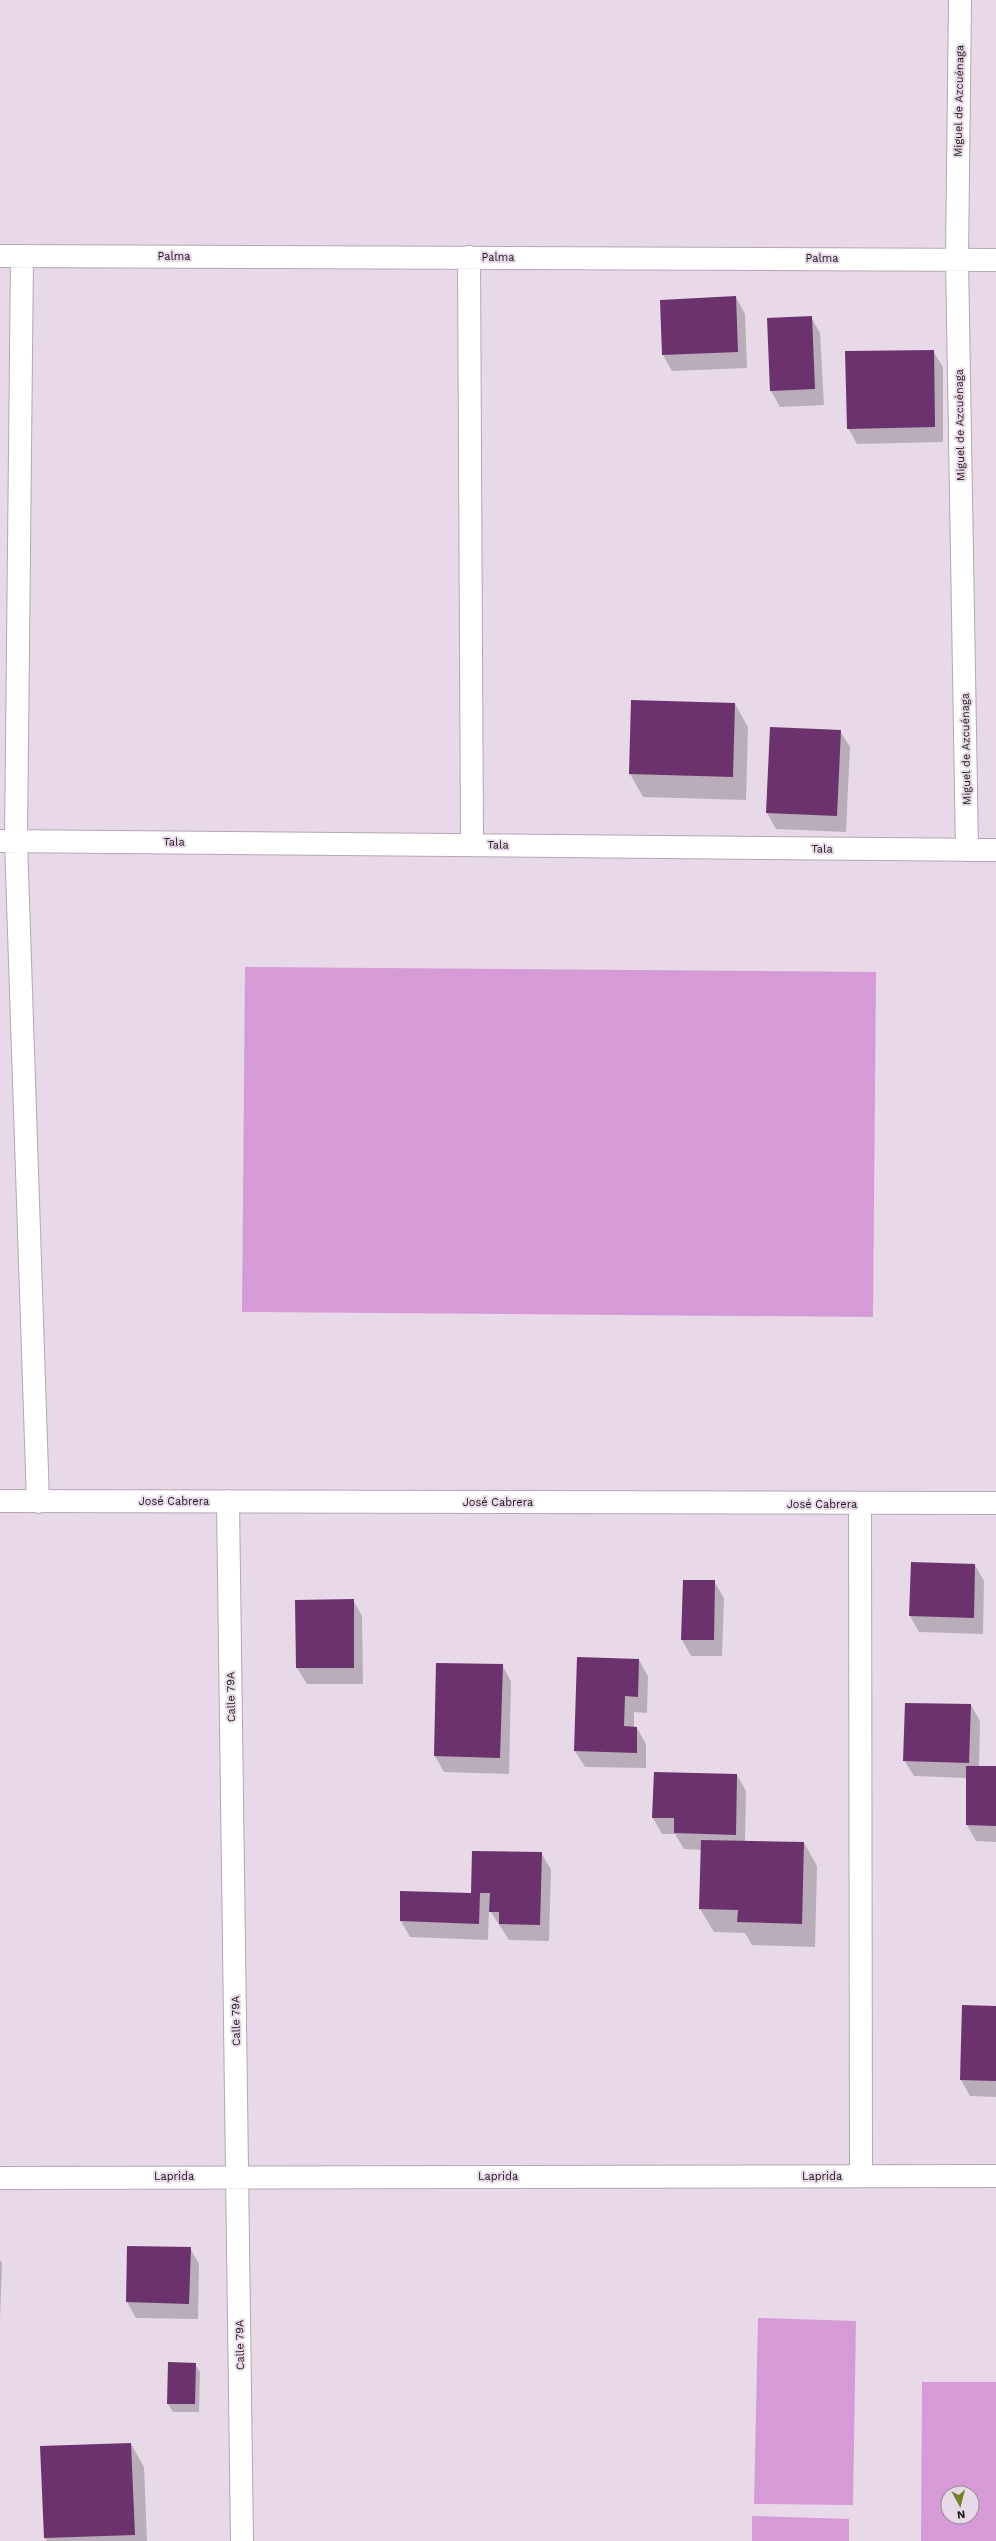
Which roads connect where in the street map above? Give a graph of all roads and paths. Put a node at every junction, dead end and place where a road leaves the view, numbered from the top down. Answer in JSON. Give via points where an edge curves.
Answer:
{"nodes":[{"id":1,"x":960,"y":0,"type":"edge"},
{"id":2,"x":0,"y":256,"type":"edge"},
{"id":3,"x":22,"y":256,"type":"junction"},
{"id":4,"x":469,"y":257,"type":"junction"},
{"id":5,"x":956,"y":259,"type":"junction"},
{"id":6,"x":996,"y":260,"type":"edge"},
{"id":7,"x":8,"y":841,"type":"edge"},
{"id":8,"x":472,"y":845,"type":"junction"},
{"id":9,"x":967,"y":850,"type":"junction"},
{"id":10,"x":996,"y":850,"type":"edge"},
{"id":11,"x":0,"y":1501,"type":"edge"},
{"id":12,"x":228,"y":1501,"type":"junction"},
{"id":13,"x":38,"y":1502,"type":"junction"},
{"id":14,"x":996,"y":1503,"type":"edge"},
{"id":15,"x":860,"y":1504,"type":"junction"},
{"id":16,"x":238,"y":2176,"type":"junction"},
{"id":17,"x":860,"y":2176,"type":"junction"},
{"id":18,"x":996,"y":2176,"type":"edge"},
{"id":19,"x":0,"y":2178,"type":"edge"},
{"id":20,"x":242,"y":2541,"type":"edge"}],
"edges":[{"from":1,"to":5,"type":"street","name":"Miguel de Azcuénaga"},
{"from":2,"to":3,"type":"street","name":"Palma"},
{"from":3,"to":4,"type":"street","name":"Palma"},
{"from":3,"to":7,"type":"street"},
{"from":4,"to":5,"type":"street","name":"Palma"},
{"from":4,"to":8,"type":"street"},
{"from":5,"to":6,"type":"street","name":"Palma"},
{"from":5,"to":9,"type":"street","name":"Miguel de Azcuénaga"},
{"from":7,"to":8,"type":"street","name":"Tala"},
{"from":7,"to":13,"type":"street"},
{"from":8,"to":9,"type":"street","name":"Tala"},
{"from":9,"to":10,"type":"street","name":"Tala"},
{"from":11,"to":13,"type":"street","name":"José Cabrera"},
{"from":12,"to":13,"type":"street","name":"José Cabrera"},
{"from":12,"to":15,"type":"street","name":"José Cabrera"},
{"from":12,"to":16,"type":"street","name":"Calle 79A"},
{"from":14,"to":15,"type":"street","name":"José Cabrera"},
{"from":15,"to":17,"type":"street"},
{"from":16,"to":17,"type":"street","name":"Laprida"},
{"from":16,"to":19,"type":"street","name":"Laprida"},
{"from":16,"to":20,"type":"street","name":"Calle 79A"},
{"from":17,"to":18,"type":"street","name":"Laprida"}]}
